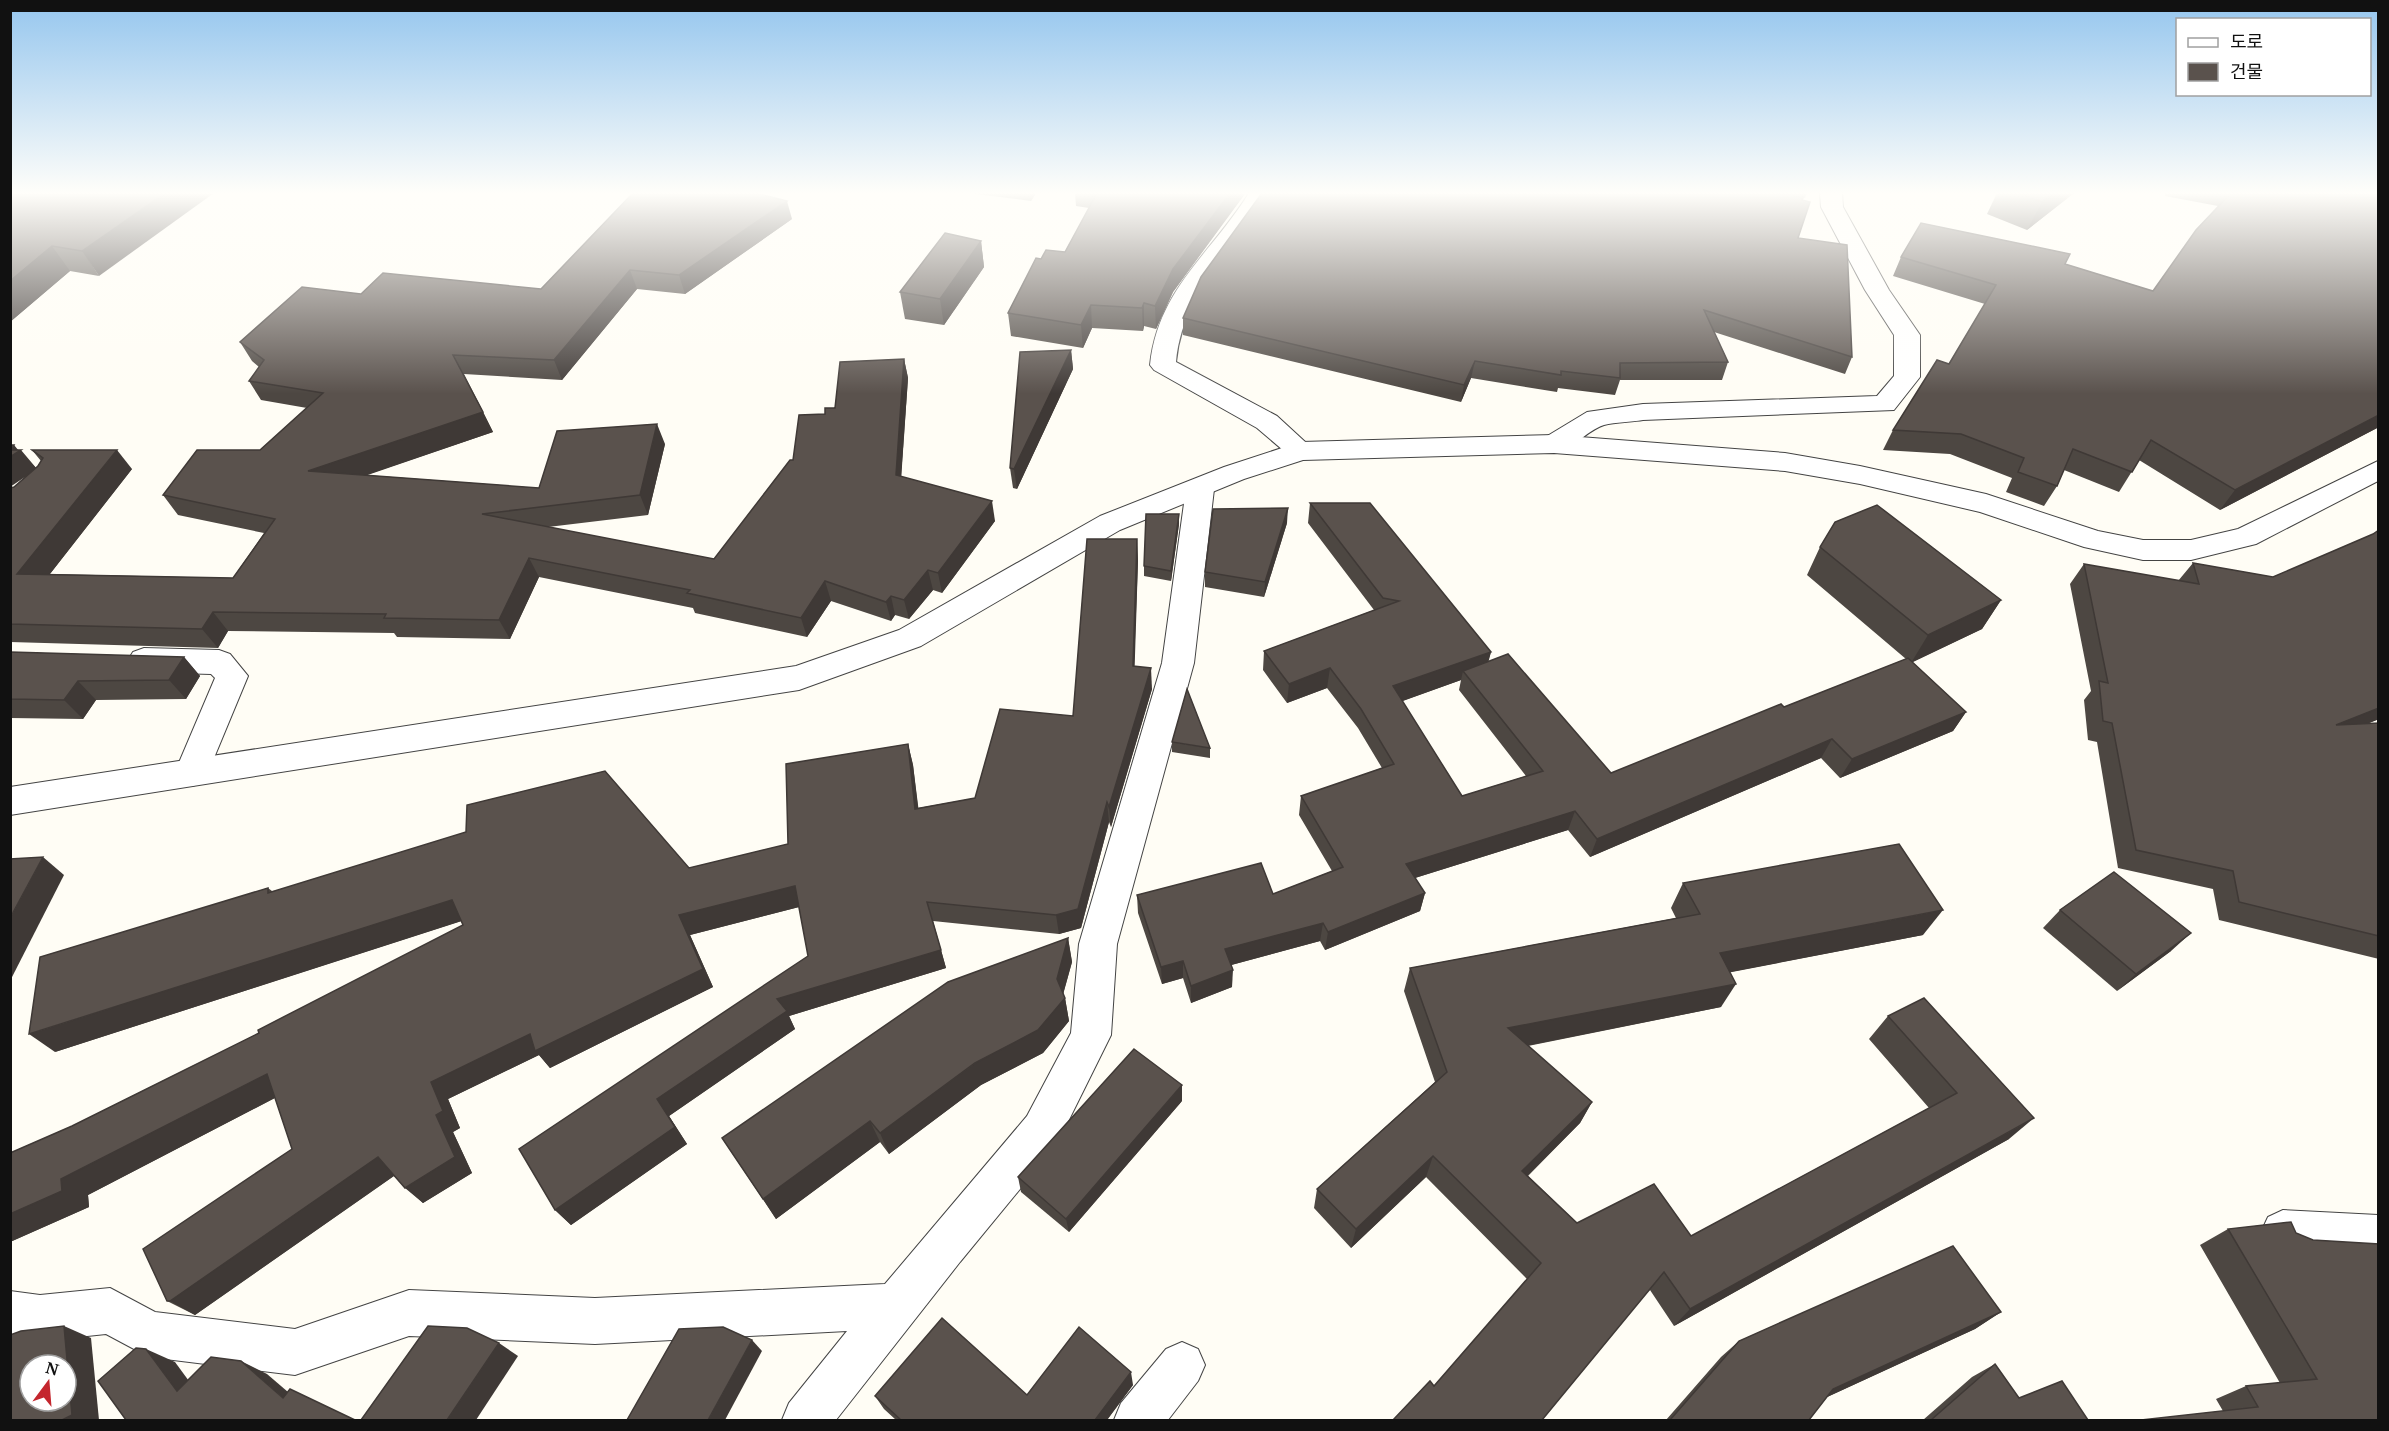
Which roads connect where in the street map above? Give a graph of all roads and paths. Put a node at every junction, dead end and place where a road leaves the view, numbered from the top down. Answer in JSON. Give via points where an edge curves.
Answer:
{"nodes":[{"id":1,"x":1209,"y":260,"type":"edge"},
{"id":2,"x":1859,"y":260,"type":"edge"},
{"id":3,"x":1554,"y":444,"type":"junction"},
{"id":4,"x":1301,"y":451,"type":"junction"},
{"id":5,"x":2379,"y":470,"type":"edge"},
{"id":6,"x":1200,"y":489,"type":"junction"},
{"id":7,"x":115,"y":659,"type":"edge"},
{"id":8,"x":192,"y":772,"type":"junction"},
{"id":9,"x":10,"y":801,"type":"edge"},
{"id":10,"x":2283,"y":1232,"type":"edge"},
{"id":11,"x":2379,"y":1237,"type":"edge"},
{"id":12,"x":898,"y":1306,"type":"junction"},
{"id":13,"x":10,"y":1314,"type":"edge"},
{"id":14,"x":1182,"y":1365,"type":"dead end"},
{"id":15,"x":806,"y":1420,"type":"edge"},
{"id":16,"x":1138,"y":1420,"type":"edge"}],
"edges":[{"from":1,"to":4,"type":"street","via":[[1171,321],[1162,348],[1163,365],[1267,423]]},
{"from":2,"to":3,"type":"street","via":[[1907,335],[1907,377],[1885,404],[1643,412],[1596,418]]},
{"from":3,"to":4,"type":"street"},
{"from":3,"to":5,"type":"street","via":[[1785,462],[1860,475],[1986,504],[2094,540],[2143,550],[2191,550],[2246,537]]},
{"from":4,"to":6,"type":"street","via":[[1234,473]]},
{"from":6,"to":8,"type":"street","via":[[1110,523],[910,638],[799,678]]},
{"from":6,"to":12,"type":"street","via":[[1178,663],[1098,944],[1091,1035],[1042,1130]]},
{"from":7,"to":8,"type":"street","via":[[219,662],[232,676]]},
{"from":8,"to":9,"type":"street"},
{"from":10,"to":11,"type":"street"},
{"from":12,"to":13,"type":"street","via":[[595,1321],[409,1313],[295,1352],[149,1334],[110,1311],[40,1318]]},
{"from":12,"to":15,"type":"street"},
{"from":14,"to":16,"type":"street"}]}
